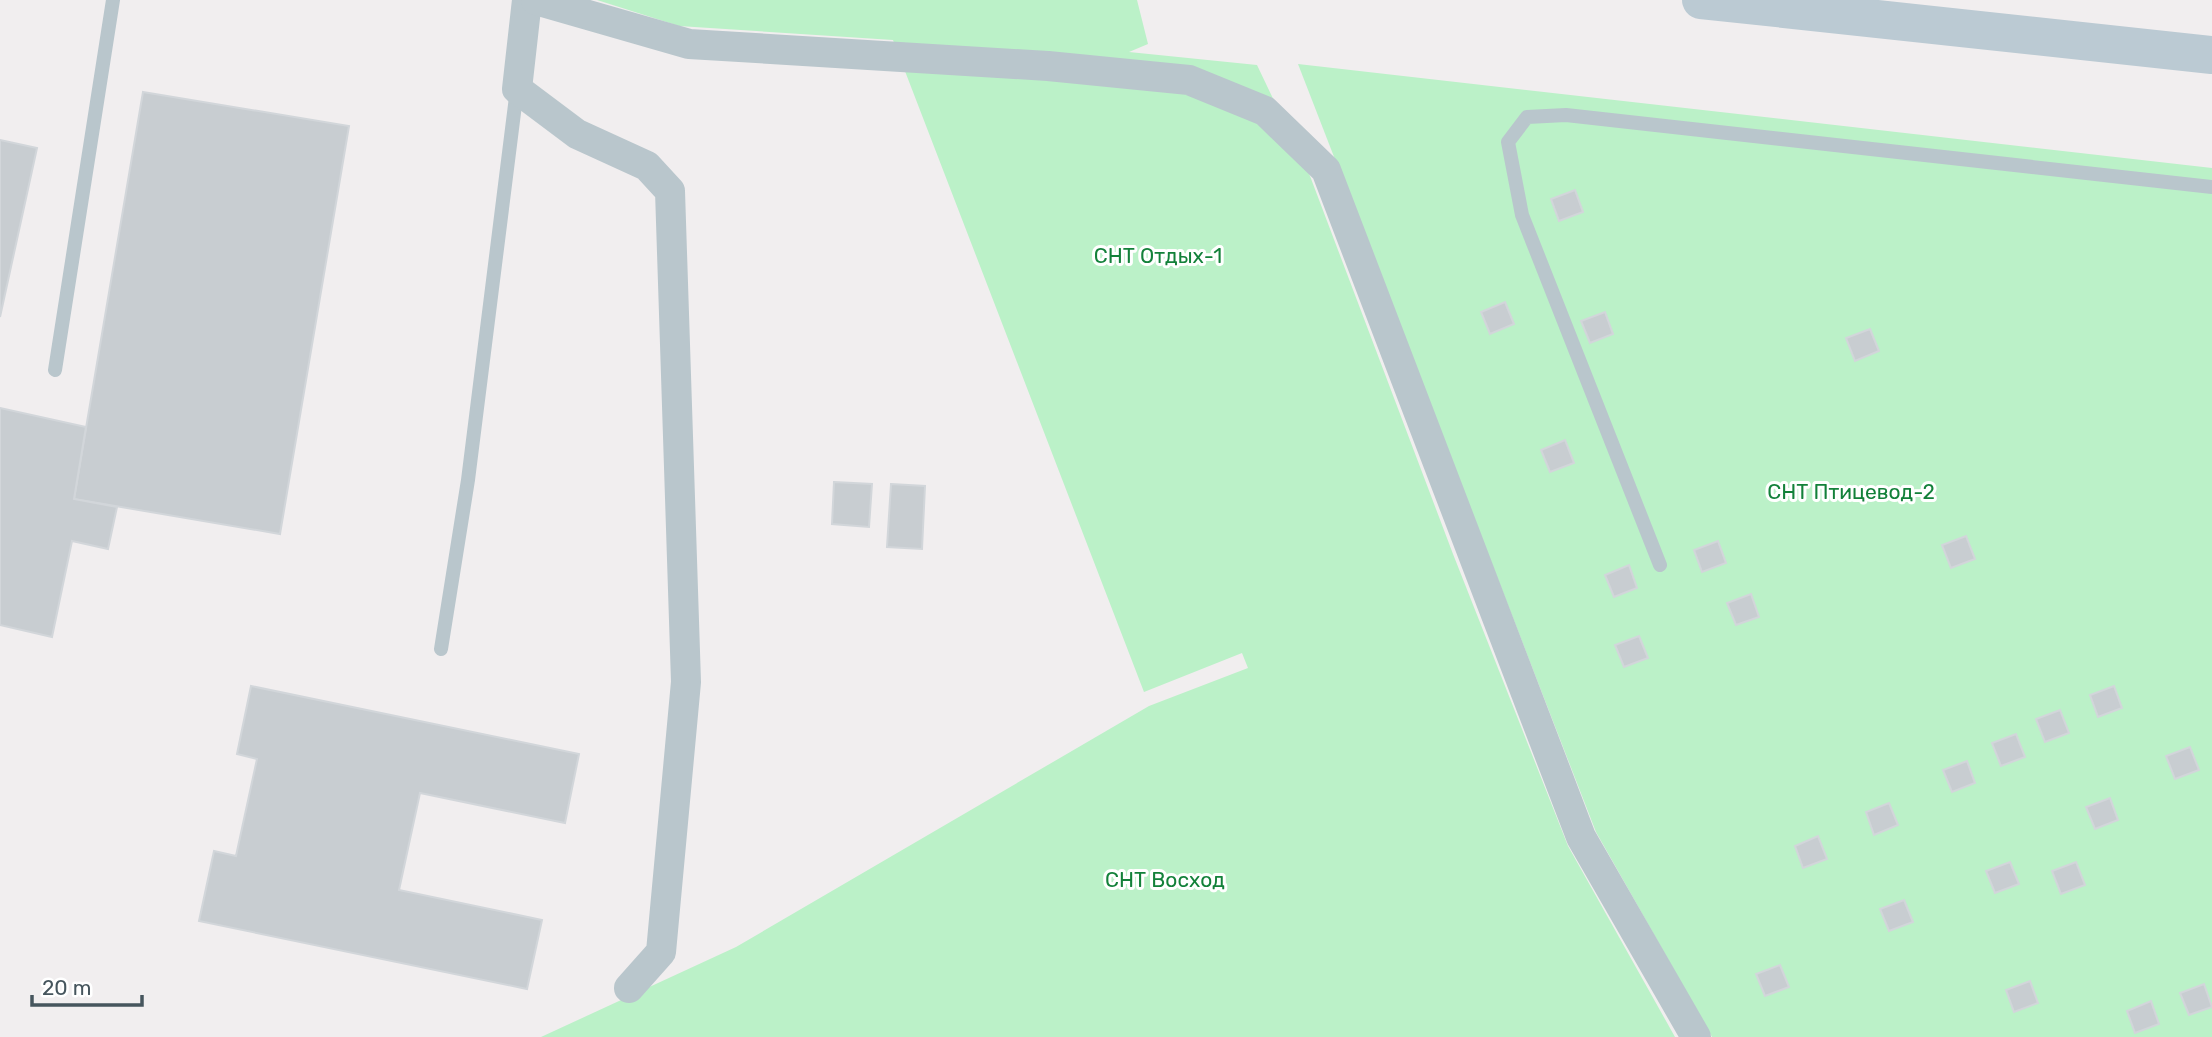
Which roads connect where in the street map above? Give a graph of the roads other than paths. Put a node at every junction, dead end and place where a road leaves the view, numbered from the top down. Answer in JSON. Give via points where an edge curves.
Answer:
{"nodes":[{"id":1,"x":113,"y":0,"type":"edge"},
{"id":2,"x":527,"y":0,"type":"edge"},
{"id":3,"x":536,"y":0,"type":"edge"},
{"id":4,"x":1701,"y":0,"type":"edge"},
{"id":5,"x":2212,"y":55,"type":"edge"},
{"id":6,"x":517,"y":89,"type":"junction"},
{"id":7,"x":2212,"y":187,"type":"edge"},
{"id":8,"x":55,"y":370,"type":"dead end"},
{"id":9,"x":1660,"y":565,"type":"dead end"},
{"id":10,"x":441,"y":649,"type":"dead end"},
{"id":11,"x":629,"y":988,"type":"dead end"},
{"id":12,"x":1696,"y":1037,"type":"edge"}],
"edges":[{"from":1,"to":8,"type":"lane"},
{"from":2,"to":6,"type":"street"},
{"from":3,"to":12,"type":"street","via":[[689,44],[1048,66],[1189,80],[1265,111],[1326,170],[1581,837]]},
{"from":4,"to":5,"type":"main road"},
{"from":6,"to":10,"type":"lane","via":[[468,480]]},
{"from":6,"to":11,"type":"street","via":[[577,134],[647,166],[670,191],[686,682],[662,952]]},
{"from":7,"to":9,"type":"lane","via":[[1566,115],[1527,117],[1507,142],[1522,215]]}]}
